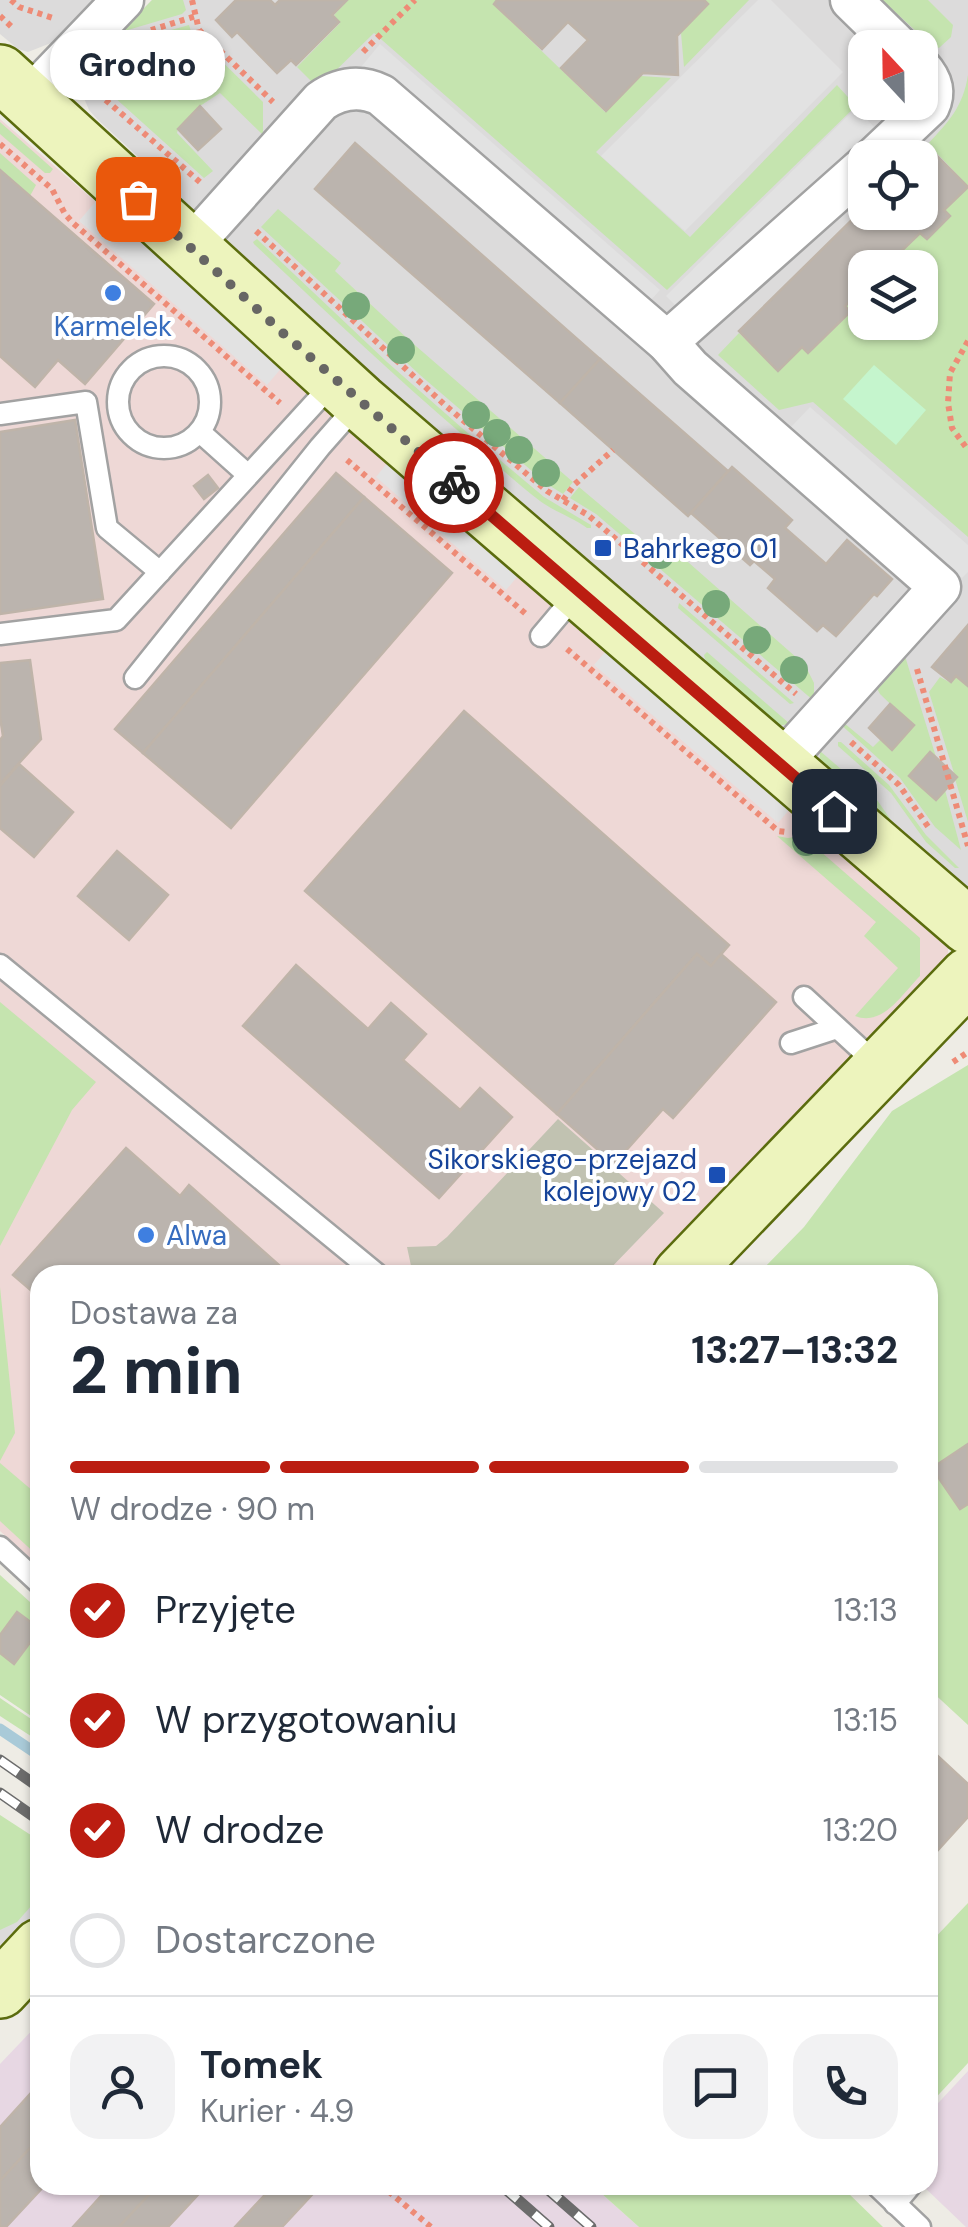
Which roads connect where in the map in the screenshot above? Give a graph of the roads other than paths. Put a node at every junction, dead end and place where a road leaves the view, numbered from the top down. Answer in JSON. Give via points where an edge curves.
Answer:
{"nodes":[{"id":1,"x":124,"y":0,"type":"edge"},
{"id":2,"x":851,"y":0,"type":"edge"},
{"id":3,"x":882,"y":30,"type":"edge"},
{"id":4,"x":14,"y":86,"type":"edge"},
{"id":5,"x":914,"y":120,"type":"edge"},
{"id":6,"x":893,"y":140,"type":"edge"},
{"id":7,"x":848,"y":181,"type":"edge"},
{"id":8,"x":190,"y":247,"type":"junction"},
{"id":9,"x":667,"y":342,"type":"junction"},
{"id":10,"x":348,"y":391,"type":"junction"},
{"id":11,"x":0,"y":414,"type":"edge"},
{"id":12,"x":200,"y":432,"type":"junction"},
{"id":13,"x":248,"y":475,"type":"junction"},
{"id":14,"x":160,"y":572,"type":"junction"},
{"id":15,"x":579,"y":591,"type":"junction"},
{"id":16,"x":0,"y":634,"type":"edge"},
{"id":17,"x":542,"y":636,"type":"dead end"},
{"id":18,"x":135,"y":678,"type":"dead end"},
{"id":19,"x":780,"y":764,"type":"junction"},
{"id":20,"x":968,"y":926,"type":"edge"},
{"id":21,"x":0,"y":965,"type":"edge"},
{"id":22,"x":968,"y":976,"type":"edge"},
{"id":23,"x":804,"y":998,"type":"dead end"},
{"id":24,"x":837,"y":1028,"type":"junction"},
{"id":25,"x":791,"y":1044,"type":"dead end"},
{"id":26,"x":880,"y":1068,"type":"junction"},
{"id":27,"x":366,"y":1265,"type":"edge"},
{"id":28,"x":691,"y":1265,"type":"edge"},
{"id":29,"x":0,"y":1547,"type":"edge"},
{"id":30,"x":30,"y":1575,"type":"edge"},
{"id":31,"x":30,"y":1958,"type":"edge"},
{"id":32,"x":0,"y":1990,"type":"edge"},
{"id":33,"x":886,"y":2195,"type":"edge"},
{"id":34,"x":903,"y":2195,"type":"edge"},
{"id":35,"x":895,"y":2204,"type":"junction"},
{"id":36,"x":920,"y":2227,"type":"edge"}],
"edges":[{"from":1,"to":4,"type":"street"},
{"from":2,"to":3,"type":"street"},
{"from":4,"to":8,"type":"street"},
{"from":5,"to":6,"type":"street"},
{"from":7,"to":9,"type":"street"},
{"from":8,"to":9,"type":"street","via":[[321,101],[335,92],[368,89]]},
{"from":8,"to":10,"type":"street"},
{"from":9,"to":19,"type":"street","via":[[940,587]]},
{"from":10,"to":13,"type":"lane"},
{"from":10,"to":15,"type":"street"},
{"from":10,"to":18,"type":"lane","via":[[320,447]]},
{"from":11,"to":14,"type":"lane","via":[[86,402],[106,528]]},
{"from":12,"to":12,"type":"lane","via":[[210,410],[208,386],[194,366],[172,356],[148,358],[128,372],[118,394],[120,418],[134,438],[156,448],[180,446]]},
{"from":12,"to":13,"type":"lane"},
{"from":13,"to":14,"type":"lane"},
{"from":14,"to":16,"type":"lane","via":[[116,620]]},
{"from":15,"to":17,"type":"lane"},
{"from":15,"to":19,"type":"street"},
{"from":19,"to":20,"type":"street"},
{"from":21,"to":27,"type":"lane"},
{"from":22,"to":26,"type":"street"},
{"from":23,"to":24,"type":"lane"},
{"from":24,"to":25,"type":"lane"},
{"from":24,"to":26,"type":"lane"},
{"from":26,"to":28,"type":"street"},
{"from":29,"to":30,"type":"lane"},
{"from":31,"to":32,"type":"street"},
{"from":33,"to":35,"type":"lane"},
{"from":34,"to":35,"type":"lane"},
{"from":35,"to":36,"type":"lane"}]}
